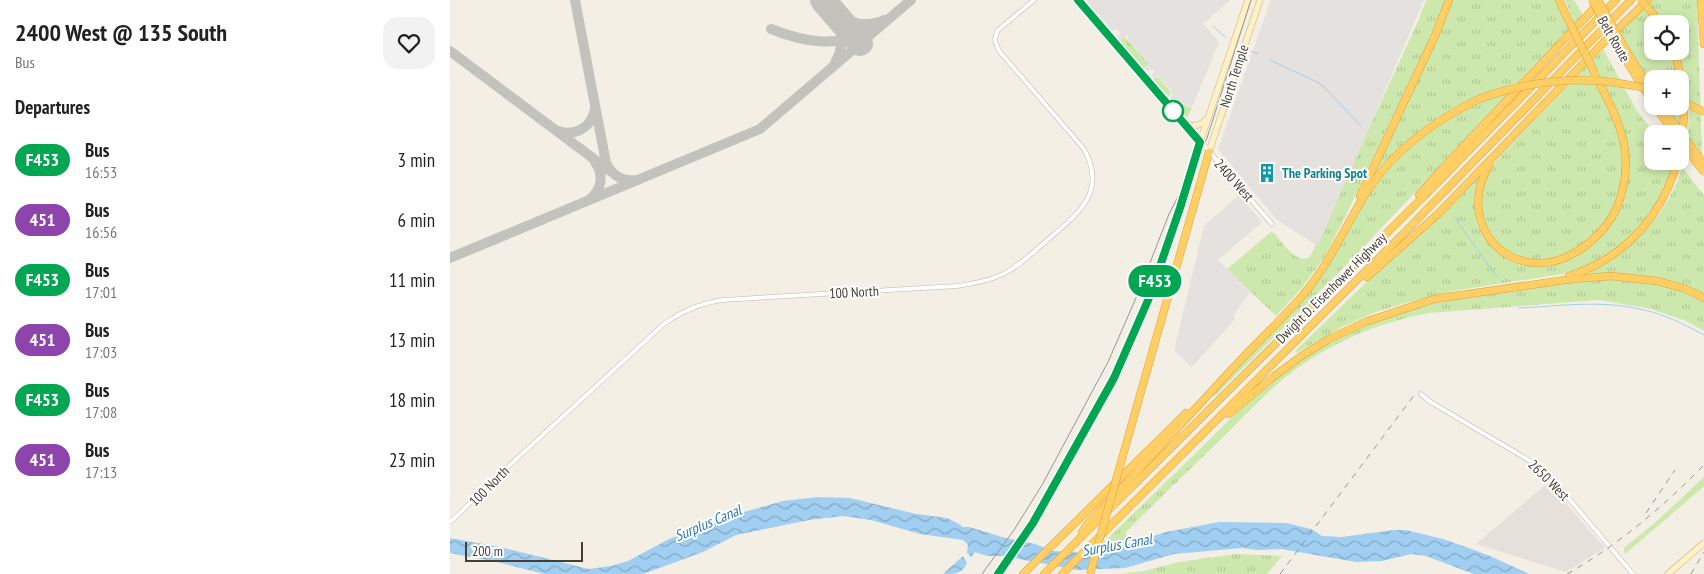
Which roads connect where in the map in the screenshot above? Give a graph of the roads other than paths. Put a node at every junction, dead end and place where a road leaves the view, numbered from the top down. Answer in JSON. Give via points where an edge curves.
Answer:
{"nodes":[{"id":1,"x":1034,"y":0,"type":"edge"},
{"id":2,"x":1078,"y":0,"type":"edge"},
{"id":3,"x":1248,"y":0,"type":"edge"},
{"id":4,"x":1260,"y":0,"type":"edge"},
{"id":5,"x":1449,"y":0,"type":"edge"},
{"id":6,"x":1559,"y":0,"type":"edge"},
{"id":7,"x":1592,"y":0,"type":"edge"},
{"id":8,"x":1600,"y":0,"type":"edge"},
{"id":9,"x":1616,"y":0,"type":"edge"},
{"id":10,"x":1631,"y":0,"type":"edge"},
{"id":11,"x":1641,"y":0,"type":"edge"},
{"id":12,"x":1648,"y":0,"type":"edge"},
{"id":13,"x":1702,"y":0,"type":"edge"},
{"id":14,"x":1654,"y":15,"type":"edge"},
{"id":15,"x":1704,"y":44,"type":"edge"},
{"id":16,"x":1600,"y":46,"type":"junction"},
{"id":17,"x":1622,"y":48,"type":"junction"},
{"id":18,"x":1676,"y":60,"type":"edge"},
{"id":19,"x":1644,"y":80,"type":"edge"},
{"id":20,"x":1644,"y":88,"type":"edge"},
{"id":21,"x":1644,"y":89,"type":"edge"},
{"id":22,"x":1689,"y":104,"type":"edge"},
{"id":23,"x":1704,"y":112,"type":"edge"},
{"id":24,"x":1662,"y":115,"type":"edge"},
{"id":25,"x":1208,"y":117,"type":"junction"},
{"id":26,"x":1183,"y":122,"type":"junction"},
{"id":27,"x":1670,"y":125,"type":"edge"},
{"id":28,"x":1200,"y":142,"type":"junction"},
{"id":29,"x":1509,"y":142,"type":"junction"},
{"id":30,"x":1689,"y":147,"type":"edge"},
{"id":31,"x":1209,"y":152,"type":"junction"},
{"id":32,"x":1689,"y":153,"type":"edge"},
{"id":33,"x":1704,"y":164,"type":"edge"},
{"id":34,"x":1704,"y":172,"type":"edge"},
{"id":35,"x":1272,"y":224,"type":"dead end"},
{"id":36,"x":1339,"y":242,"type":"junction"},
{"id":37,"x":1378,"y":242,"type":"junction"},
{"id":38,"x":1545,"y":283,"type":"junction"},
{"id":39,"x":1704,"y":298,"type":"edge"},
{"id":40,"x":1320,"y":317,"type":"junction"},
{"id":41,"x":1235,"y":365,"type":"junction"},
{"id":42,"x":1421,"y":394,"type":"dead end"},
{"id":43,"x":1184,"y":454,"type":"junction"},
{"id":44,"x":450,"y":522,"type":"edge"},
{"id":45,"x":1704,"y":543,"type":"edge"},
{"id":46,"x":1072,"y":546,"type":"junction"},
{"id":47,"x":1046,"y":572,"type":"edge"},
{"id":48,"x":1063,"y":573,"type":"edge"},
{"id":49,"x":998,"y":574,"type":"edge"},
{"id":50,"x":1023,"y":574,"type":"edge"},
{"id":51,"x":1090,"y":574,"type":"edge"},
{"id":52,"x":1633,"y":574,"type":"edge"},
{"id":53,"x":1668,"y":574,"type":"edge"}],
"edges":[{"from":1,"to":44,"type":"street","name":"100 North","via":[[998,30],[995,44],[1091,162],[1094,176],[1091,192],[1079,212],[1018,265],[975,284],[722,300],[683,311],[665,323]]},
{"from":2,"to":26,"type":"street","name":"2400 West"},
{"from":3,"to":25,"type":"main road","name":"North Temple"},
{"from":4,"to":31,"type":"main road","name":"North Temple"},
{"from":5,"to":36,"type":"highway","via":[[1432,44]]},
{"from":6,"to":29,"type":"highway","bridge":true,"via":[[1619,124],[1624,145],[1625,182],[1619,203],[1601,233],[1555,262],[1538,263],[1503,252],[1489,238],[1481,223],[1478,202],[1480,184],[1488,167]]},
{"from":7,"to":17,"type":"highway","name":"Belt Route","bridge":true},
{"from":8,"to":17,"type":"highway","name":"Belt Route","bridge":true},
{"from":8,"to":37,"type":"highway"},
{"from":9,"to":37,"type":"highway","name":"Dwight D. Eisenhower Highway"},
{"from":10,"to":40,"type":"highway","name":"Dwight D. Eisenhower Highway"},
{"from":11,"to":14,"type":"highway","bridge":true},
{"from":11,"to":16,"type":"highway"},
{"from":12,"to":16,"type":"highway"},
{"from":13,"to":15,"type":"highway"},
{"from":16,"to":29,"type":"highway"},
{"from":17,"to":19,"type":"highway","name":"Belt Route"},
{"from":17,"to":20,"type":"highway","name":"Belt Route"},
{"from":18,"to":38,"type":"highway","via":[[1684,88],[1686,125],[1679,167],[1665,200],[1640,232],[1616,254],[1586,270]]},
{"from":21,"to":36,"type":"highway","bridge":true,"via":[[1616,82],[1573,79],[1511,88],[1479,100],[1436,123],[1398,154],[1369,189]]},
{"from":22,"to":23,"type":"highway","bridge":true},
{"from":24,"to":27,"type":"highway"},
{"from":25,"to":26,"type":"main road","via":[[1195,126]]},
{"from":25,"to":28,"type":"main road","name":"North Temple"},
{"from":26,"to":28,"type":"street","name":"2400 West"},
{"from":28,"to":31,"type":"street","name":"2400 West"},
{"from":28,"to":49,"type":"highway","via":[[1149,298],[1114,378],[1025,535]]},
{"from":29,"to":40,"type":"highway","via":[[1438,214]]},
{"from":30,"to":33,"type":"highway","bridge":true},
{"from":31,"to":35,"type":"street","name":"2400 West"},
{"from":31,"to":51,"type":"highway","bridge":true},
{"from":32,"to":34,"type":"highway","bridge":true},
{"from":36,"to":41,"type":"highway","via":[[1307,290]]},
{"from":37,"to":46,"type":"highway","name":"Dwight D. Eisenhower Highway"},
{"from":38,"to":39,"type":"highway","via":[[1596,276],[1626,277],[1657,281]]},
{"from":38,"to":43,"type":"highway","via":[[1434,299],[1351,328],[1302,355]]},
{"from":40,"to":43,"type":"highway","name":"Dwight D. Eisenhower Highway"},
{"from":41,"to":46,"type":"highway","via":[[1089,522]]},
{"from":41,"to":50,"type":"highway"},
{"from":42,"to":52,"type":"street","name":"2650 West","via":[[1542,469]]},
{"from":43,"to":48,"type":"highway","name":"Dwight D. Eisenhower Highway"},
{"from":45,"to":53,"type":"main road"},
{"from":46,"to":47,"type":"highway","name":"Dwight D. Eisenhower Highway"}]}
